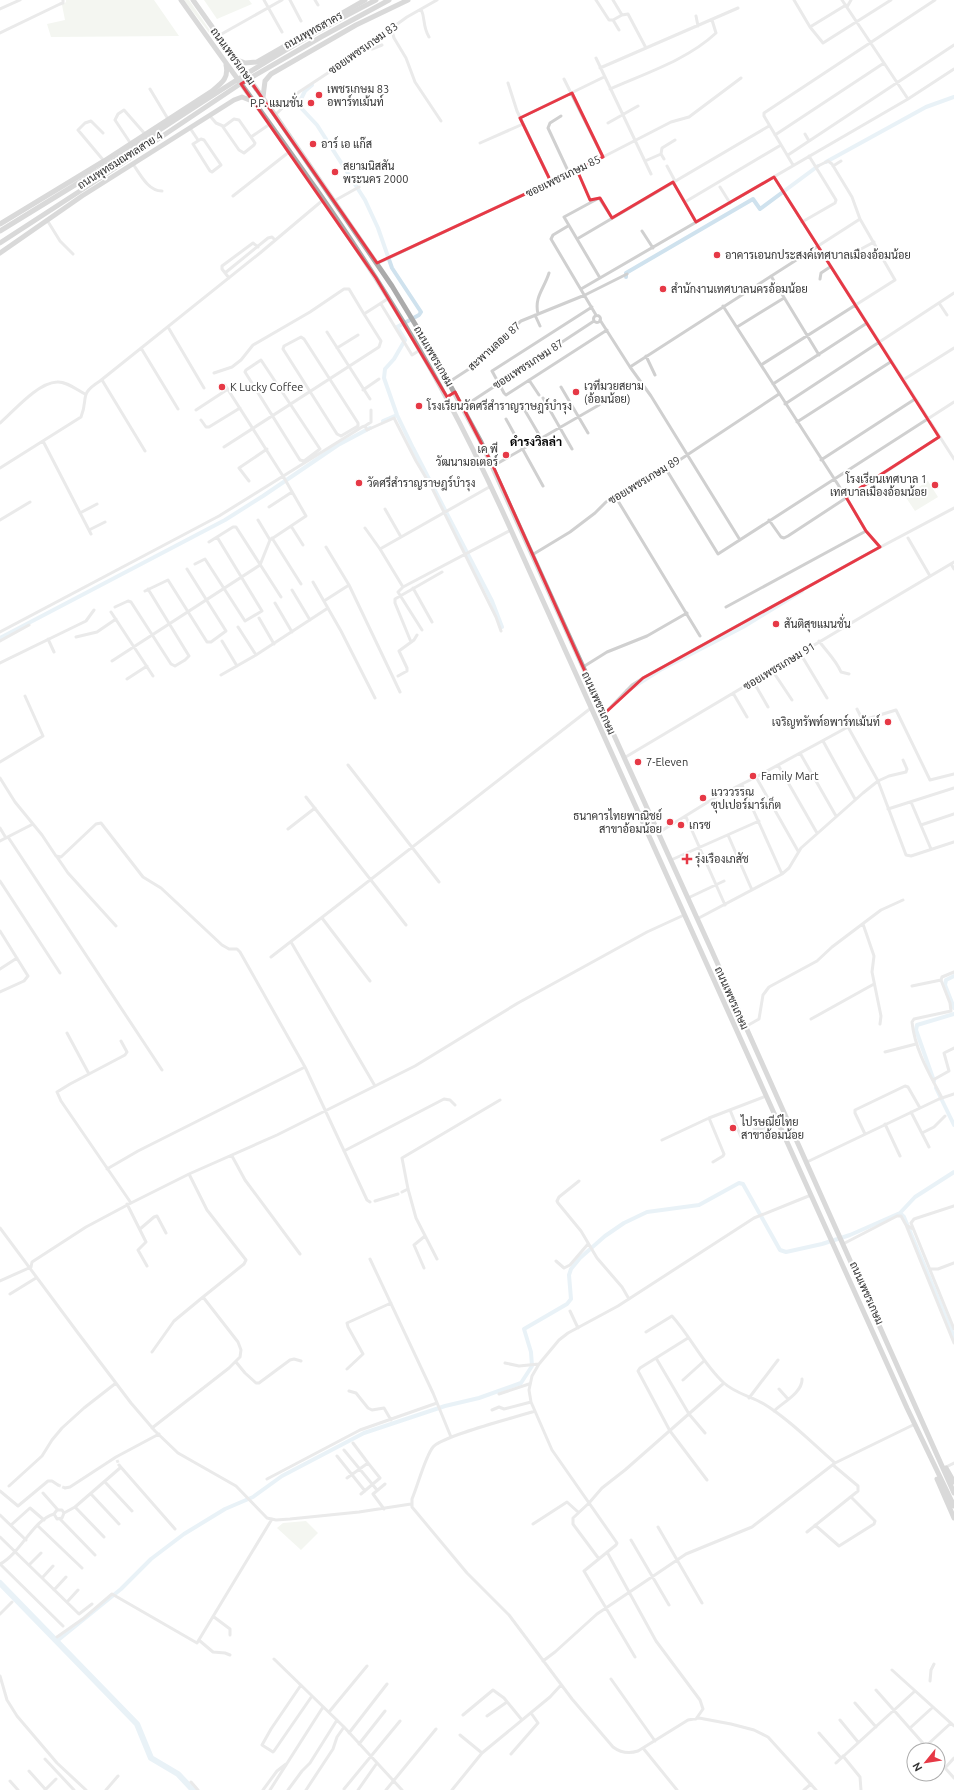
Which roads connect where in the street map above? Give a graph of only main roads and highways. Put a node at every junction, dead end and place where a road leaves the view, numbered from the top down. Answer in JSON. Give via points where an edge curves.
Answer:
{"nodes":[{"id":1,"x":181,"y":0,"type":"edge"},
{"id":2,"x":193,"y":0,"type":"edge"},
{"id":3,"x":365,"y":0,"type":"edge"},
{"id":4,"x":376,"y":0,"type":"edge"},
{"id":5,"x":389,"y":0,"type":"edge"},
{"id":6,"x":408,"y":0,"type":"edge"},
{"id":7,"x":284,"y":46,"type":"junction"},
{"id":8,"x":234,"y":59,"type":"junction"},
{"id":9,"x":226,"y":62,"type":"junction"},
{"id":10,"x":292,"y":62,"type":"junction"},
{"id":11,"x":244,"y":74,"type":"joint"},
{"id":12,"x":248,"y":80,"type":"joint"},
{"id":13,"x":212,"y":91,"type":"junction"},
{"id":14,"x":262,"y":98,"type":"junction"},
{"id":15,"x":255,"y":104,"type":"junction"},
{"id":16,"x":222,"y":108,"type":"junction"},
{"id":17,"x":0,"y":224,"type":"edge"},
{"id":18,"x":0,"y":231,"type":"edge"},
{"id":19,"x":0,"y":243,"type":"edge"},
{"id":20,"x":0,"y":253,"type":"edge"},
{"id":21,"x":455,"y":392,"type":"junction"},
{"id":22,"x":447,"y":397,"type":"junction"},
{"id":23,"x":463,"y":407,"type":"junction"},
{"id":24,"x":455,"y":412,"type":"junction"},
{"id":25,"x":481,"y":442,"type":"junction"},
{"id":26,"x":473,"y":448,"type":"junction"},
{"id":27,"x":935,"y":1451,"type":"junction"},
{"id":28,"x":928,"y":1454,"type":"junction"},
{"id":29,"x":954,"y":1482,"type":"edge"},
{"id":30,"x":954,"y":1493,"type":"edge"},
{"id":31,"x":954,"y":1506,"type":"edge"},
{"id":32,"x":954,"y":1518,"type":"edge"}],
"edges":[{"from":1,"to":9,"type":"main road","name":"ถนนเพชรเกษม"},
{"from":2,"to":8,"type":"main road","name":"ถนนเพชรเกษม"},
{"from":3,"to":7,"type":"main road"},
{"from":4,"to":11,"type":"main road","name":"ถนนพุทธสาคร","bridge":true},
{"from":5,"to":12,"type":"main road","name":"ถนนพุทธสาคร","bridge":true},
{"from":6,"to":10,"type":"main road","via":[[356,25]]},
{"from":7,"to":8,"type":"main road","via":[[253,63]]},
{"from":7,"to":10,"type":"main road","via":[[278,53],[279,60],[283,63]]},
{"from":8,"to":14,"type":"main road","name":"ถนนเพชรเกษม"},
{"from":9,"to":13,"type":"main road","name":"ถนนพุทธมณฑลสาย 4","via":[[226,79]]},
{"from":9,"to":15,"type":"main road","name":"ถนนเพชรเกษม"},
{"from":10,"to":14,"type":"main road","via":[[267,77]]},
{"from":11,"to":18,"type":"main road","name":"ถนนพุทธมณฑลสาย 4","bridge":true,"via":[[96,172]]},
{"from":12,"to":19,"type":"main road","name":"ถนนพุทธมณฑลสาย 4","bridge":true},
{"from":13,"to":16,"type":"main road","via":[[218,90],[223,94],[225,101]]},
{"from":13,"to":17,"type":"main road","name":"ถนนพุทธมณฑลสาย 4"},
{"from":14,"to":21,"type":"main road","name":"ถนนเพชรเกษม","via":[[378,263]]},
{"from":15,"to":16,"type":"main road","name":"ถนนพุทธมณฑลสาย 4","via":[[242,97]]},
{"from":15,"to":22,"type":"main road","name":"ถนนเพชรเกษม","via":[[389,298]]},
{"from":16,"to":20,"type":"main road","name":"ถนนพุทธมณฑลสาย 4","via":[[46,220]]},
{"from":21,"to":22,"type":"main road"},
{"from":21,"to":23,"type":"main road","name":"ถนนเพชรเกษม"},
{"from":22,"to":24,"type":"main road","name":"ถนนเพชรเกษม"},
{"from":23,"to":24,"type":"main road"},
{"from":23,"to":25,"type":"main road","name":"ถนนเพชรเกษม"},
{"from":24,"to":26,"type":"main road","name":"ถนนเพชรเกษม"},
{"from":25,"to":26,"type":"main road"},
{"from":25,"to":27,"type":"main road","name":"ถนนเพชรเกษม"},
{"from":26,"to":28,"type":"main road","name":"ถนนเพชรเกษม"},
{"from":27,"to":29,"type":"main road","name":"ถนนเพชรเกษม"},
{"from":27,"to":30,"type":"main road","name":"ถนนเพชรเกษม"},
{"from":28,"to":31,"type":"main road","name":"ถนนเพชรเกษม"},
{"from":28,"to":32,"type":"main road","name":"ถนนเพชรเกษม"}]}
